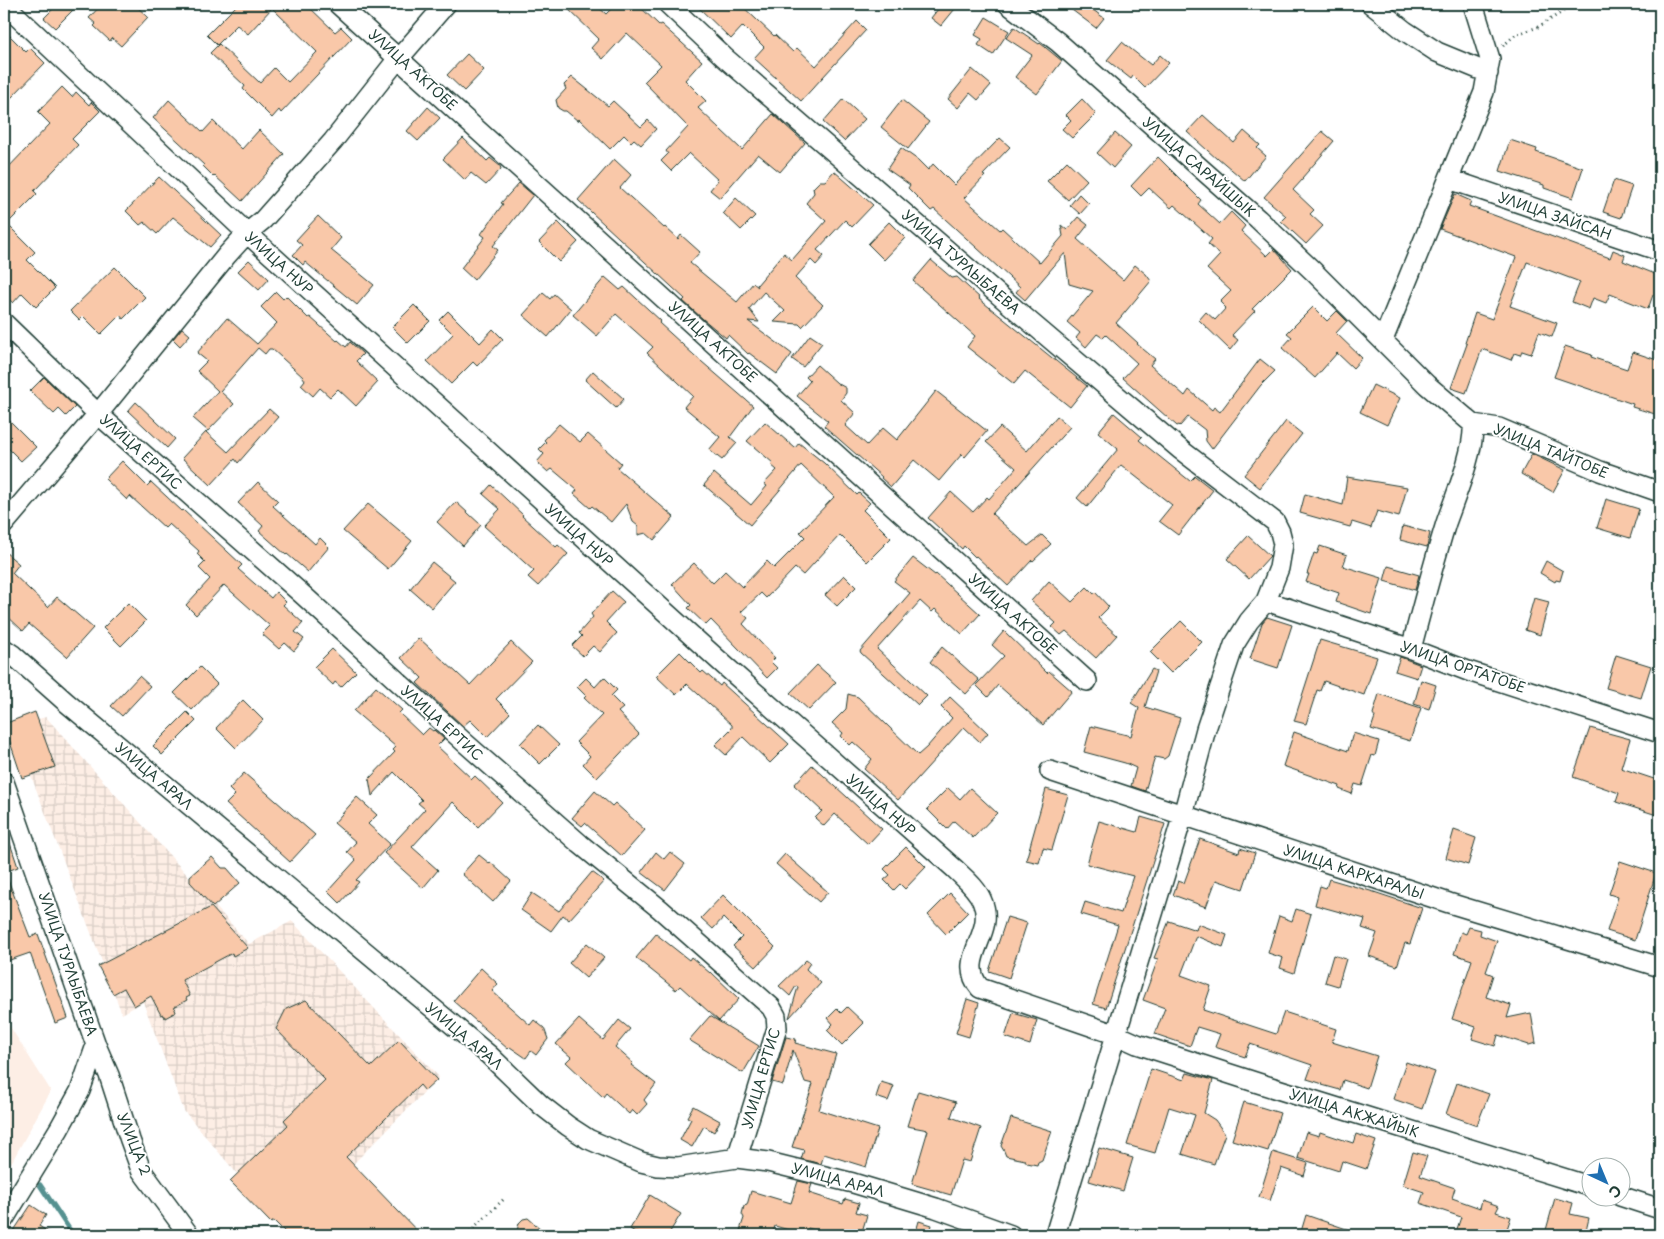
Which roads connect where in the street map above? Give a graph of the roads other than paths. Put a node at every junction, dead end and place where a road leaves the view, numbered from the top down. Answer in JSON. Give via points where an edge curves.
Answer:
{"nodes":[{"id":1,"x":4,"y":4,"type":"edge"},
{"id":2,"x":338,"y":4,"type":"edge"},
{"id":3,"x":446,"y":4,"type":"edge"},
{"id":4,"x":668,"y":4,"type":"edge"},
{"id":5,"x":1008,"y":4,"type":"edge"},
{"id":6,"x":1371,"y":4,"type":"edge"},
{"id":7,"x":1473,"y":4,"type":"edge"},
{"id":8,"x":400,"y":58,"type":"junction"},
{"id":9,"x":1489,"y":66,"type":"junction"},
{"id":10,"x":1449,"y":179,"type":"junction"},
{"id":11,"x":247,"y":233,"type":"junction"},
{"id":12,"x":1660,"y":251,"type":"edge"},
{"id":13,"x":4,"y":323,"type":"edge"},
{"id":14,"x":1383,"y":340,"type":"junction"},
{"id":15,"x":98,"y":414,"type":"junction"},
{"id":16,"x":1473,"y":424,"type":"junction"},
{"id":17,"x":1660,"y":492,"type":"edge"},
{"id":18,"x":4,"y":524,"type":"edge"},
{"id":19,"x":1266,"y":601,"type":"junction"},
{"id":20,"x":4,"y":649,"type":"edge"},
{"id":21,"x":1411,"y":649,"type":"junction"},
{"id":22,"x":1087,"y":681,"type":"dead end"},
{"id":23,"x":1660,"y":733,"type":"edge"},
{"id":24,"x":1050,"y":771,"type":"dead end"},
{"id":25,"x":4,"y":784,"type":"edge"},
{"id":26,"x":1184,"y":815,"type":"junction"},
{"id":27,"x":1660,"y":968,"type":"edge"},
{"id":28,"x":1117,"y":1035,"type":"junction"},
{"id":29,"x":96,"y":1045,"type":"junction"},
{"id":30,"x":738,"y":1158,"type":"junction"},
{"id":31,"x":1582,"y":1184,"type":"edge"},
{"id":32,"x":1632,"y":1200,"type":"edge"},
{"id":33,"x":1660,"y":1209,"type":"edge"},
{"id":34,"x":4,"y":1219,"type":"edge"},
{"id":35,"x":189,"y":1235,"type":"edge"},
{"id":36,"x":1011,"y":1235,"type":"edge"},
{"id":37,"x":1055,"y":1235,"type":"edge"}],
"edges":[{"from":1,"to":11,"type":"street","name":"УЛИЦА НУР"},
{"from":2,"to":8,"type":"street","name":"УЛИЦА АКТОБЕ"},
{"from":3,"to":8,"type":"street"},
{"from":4,"to":19,"type":"street","name":"УЛИЦА ТУРЛЫБАЕВА","via":[[724,57],[1029,321],[1181,450],[1275,522],[1283,544],[1279,568]]},
{"from":5,"to":14,"type":"street","name":"УЛИЦА САРАЙШЫК","via":[[1058,42],[1250,212]]},
{"from":6,"to":9,"type":"street","via":[[1437,52]]},
{"from":7,"to":9,"type":"street"},
{"from":8,"to":11,"type":"street","via":[[333,141],[263,220]]},
{"from":8,"to":22,"type":"street","name":"УЛИЦА АКТОБЕ"},
{"from":9,"to":10,"type":"street","via":[[1484,92]]},
{"from":10,"to":12,"type":"street","name":"УЛИЦА ЗАЙСАН"},
{"from":10,"to":14,"type":"street"},
{"from":11,"to":15,"type":"street"},
{"from":11,"to":28,"type":"street","name":"УЛИЦА НУР","via":[[976,891],[985,911],[984,930],[971,970],[973,980],[980,988]]},
{"from":13,"to":15,"type":"street","name":"УЛИЦА ЕРТИС"},
{"from":14,"to":16,"type":"street","via":[[1427,385]]},
{"from":15,"to":18,"type":"street"},
{"from":15,"to":30,"type":"street","name":"УЛИЦА ЕРТИС","via":[[471,749],[771,1007],[777,1028]]},
{"from":16,"to":17,"type":"street","name":"УЛИЦА ТАЙТОБЕ","via":[[1499,428],[1600,471]]},
{"from":16,"to":21,"type":"street","via":[[1469,453],[1436,554]]},
{"from":19,"to":21,"type":"street","name":"УЛИЦА ОРТАТОБЕ"},
{"from":19,"to":26,"type":"street","name":"УЛИЦА ТУРЛЫБАЕВА","via":[[1234,645],[1206,729]]},
{"from":20,"to":30,"type":"street","name":"УЛИЦА АРАЛ","via":[[489,1055],[568,1126],[588,1139],[658,1166],[678,1167]]},
{"from":21,"to":23,"type":"street","name":"УЛИЦА ОРТАТОБЕ","via":[[1468,671]]},
{"from":24,"to":26,"type":"street","name":"УЛИЦА КАРКАРАЛЫ"},
{"from":25,"to":29,"type":"street","name":"УЛИЦА ТУРЛЫБАЕВА"},
{"from":26,"to":27,"type":"street","name":"УЛИЦА КАРКАРАЛЫ"},
{"from":26,"to":28,"type":"street","name":"УЛИЦА ТУРЛЫБАЕВА"},
{"from":28,"to":31,"type":"street","name":"УЛИЦА АКЖАЙЫК","via":[[1258,1083]]},
{"from":28,"to":37,"type":"street","name":"УЛИЦА ТУРЛЫБАЕВА"},
{"from":29,"to":34,"type":"street","name":"УЛИЦА ТУРЛЫБАЕВА","via":[[76,1098]]},
{"from":29,"to":35,"type":"street","name":"УЛИЦА 2","via":[[110,1075],[141,1170]]},
{"from":30,"to":36,"type":"street","name":"УЛИЦА АРАЛ","via":[[768,1162],[852,1183]]},
{"from":32,"to":33,"type":"street"}]}
